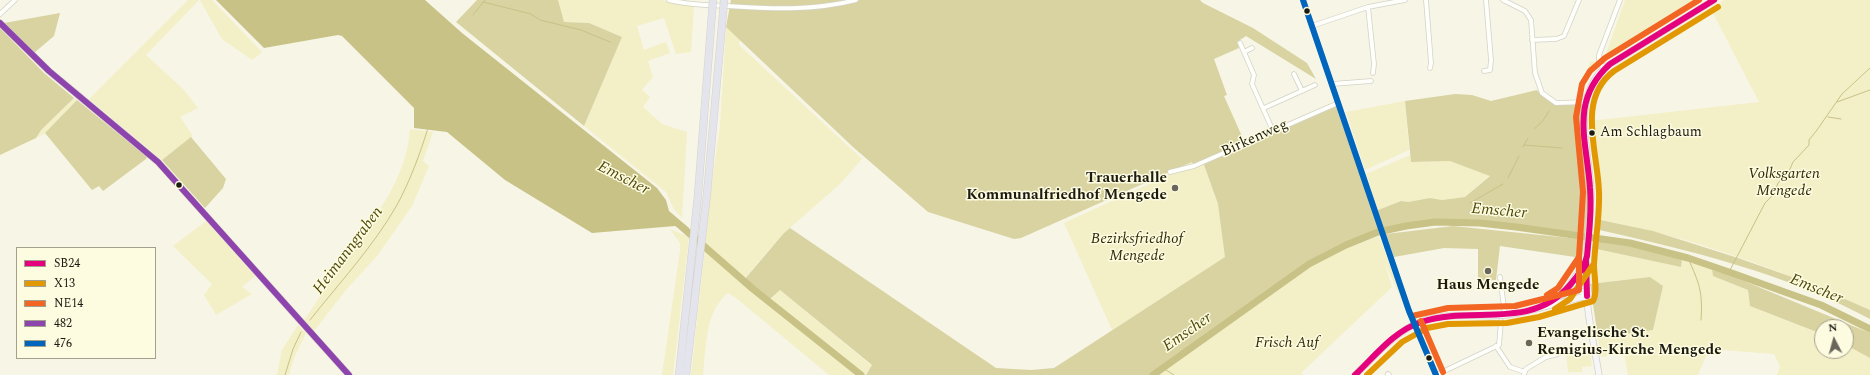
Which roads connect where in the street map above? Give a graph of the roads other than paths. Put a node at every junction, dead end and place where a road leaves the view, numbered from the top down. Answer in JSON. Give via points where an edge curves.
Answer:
{"nodes":[{"id":1,"x":15,"y":0,"type":"edge"},
{"id":2,"x":669,"y":0,"type":"edge"},
{"id":3,"x":713,"y":0,"type":"edge"},
{"id":4,"x":724,"y":0,"type":"edge"},
{"id":5,"x":856,"y":0,"type":"edge"},
{"id":6,"x":1303,"y":0,"type":"edge"},
{"id":7,"x":1405,"y":0,"type":"edge"},
{"id":8,"x":1426,"y":0,"type":"edge"},
{"id":9,"x":1486,"y":0,"type":"edge"},
{"id":10,"x":1503,"y":0,"type":"edge"},
{"id":11,"x":1579,"y":0,"type":"edge"},
{"id":12,"x":1620,"y":0,"type":"edge"},
{"id":13,"x":1714,"y":0,"type":"edge"},
{"id":14,"x":1368,"y":7,"type":"junction"},
{"id":15,"x":0,"y":14,"type":"edge"},
{"id":16,"x":1,"y":24,"type":"edge"},
{"id":17,"x":1312,"y":26,"type":"junction"},
{"id":18,"x":1532,"y":40,"type":"junction"},
{"id":19,"x":1240,"y":43,"type":"dead end"},
{"id":20,"x":1252,"y":48,"type":"dead end"},
{"id":21,"x":1244,"y":52,"type":"junction"},
{"id":22,"x":1430,"y":68,"type":"dead end"},
{"id":23,"x":1604,"y":68,"type":"junction"},
{"id":24,"x":1484,"y":70,"type":"dead end"},
{"id":25,"x":1373,"y":73,"type":"dead end"},
{"id":26,"x":1294,"y":74,"type":"dead end"},
{"id":27,"x":1371,"y":81,"type":"dead end"},
{"id":28,"x":1332,"y":84,"type":"junction"},
{"id":29,"x":1315,"y":85,"type":"dead end"},
{"id":30,"x":1302,"y":91,"type":"junction"},
{"id":31,"x":1586,"y":102,"type":"junction"},
{"id":32,"x":1338,"y":103,"type":"junction"},
{"id":33,"x":1264,"y":108,"type":"junction"},
{"id":34,"x":1273,"y":131,"type":"junction"},
{"id":35,"x":1170,"y":172,"type":"dead end"},
{"id":36,"x":1586,"y":261,"type":"junction"},
{"id":37,"x":1500,"y":277,"type":"dead end"},
{"id":38,"x":1564,"y":294,"type":"junction"},
{"id":39,"x":1587,"y":296,"type":"junction"},
{"id":40,"x":1544,"y":306,"type":"junction"},
{"id":41,"x":1505,"y":315,"type":"junction"},
{"id":42,"x":1501,"y":321,"type":"dead end"},
{"id":43,"x":1414,"y":324,"type":"junction"},
{"id":44,"x":1498,"y":346,"type":"junction"},
{"id":45,"x":1558,"y":354,"type":"dead end"},
{"id":46,"x":1524,"y":373,"type":"edge"},
{"id":47,"x":349,"y":375,"type":"edge"},
{"id":48,"x":679,"y":375,"type":"edge"},
{"id":49,"x":686,"y":375,"type":"edge"},
{"id":50,"x":1355,"y":375,"type":"edge"},
{"id":51,"x":1436,"y":375,"type":"edge"},
{"id":52,"x":1599,"y":375,"type":"edge"}],
"edges":[{"from":1,"to":15,"type":"street"},
{"from":2,"to":5,"type":"street","via":[[785,9],[829,6]]},
{"from":3,"to":48,"type":"highway","bridge":true,"via":[[696,213]]},
{"from":4,"to":49,"type":"highway","bridge":true,"via":[[704,219]]},
{"from":6,"to":17,"type":"street"},
{"from":7,"to":14,"type":"street"},
{"from":8,"to":22,"type":"street"},
{"from":9,"to":24,"type":"street","via":[[1491,60],[1490,70]]},
{"from":10,"to":18,"type":"street","via":[[1528,15],[1531,20]]},
{"from":11,"to":18,"type":"street","via":[[1564,36]]},
{"from":12,"to":23,"type":"street","via":[[1599,54],[1599,62]]},
{"from":13,"to":23,"type":"main road"},
{"from":14,"to":17,"type":"street"},
{"from":14,"to":25,"type":"street"},
{"from":16,"to":47,"type":"main road","via":[[49,71],[158,162]]},
{"from":17,"to":28,"type":"street"},
{"from":18,"to":31,"type":"street","via":[[1535,73],[1542,93],[1556,103]]},
{"from":19,"to":21,"type":"street"},
{"from":20,"to":21,"type":"street"},
{"from":21,"to":33,"type":"street","via":[[1254,75],[1252,84]]},
{"from":23,"to":31,"type":"main road","via":[[1591,84]]},
{"from":26,"to":30,"type":"street"},
{"from":27,"to":28,"type":"street"},
{"from":28,"to":32,"type":"street"},
{"from":29,"to":30,"type":"street"},
{"from":30,"to":33,"type":"street"},
{"from":31,"to":36,"type":"main road","via":[[1584,128],[1591,191]]},
{"from":32,"to":34,"type":"street","name":"Birkenweg"},
{"from":32,"to":43,"type":"street"},
{"from":33,"to":34,"type":"street"},
{"from":34,"to":35,"type":"street","name":"Birkenweg","via":[[1194,166]]},
{"from":36,"to":38,"type":"main road"},
{"from":36,"to":39,"type":"main road"},
{"from":37,"to":41,"type":"street"},
{"from":38,"to":39,"type":"main road","via":[[1575,290]]},
{"from":38,"to":40,"type":"main road"},
{"from":39,"to":40,"type":"main road"},
{"from":39,"to":52,"type":"main road"},
{"from":40,"to":41,"type":"main road"},
{"from":41,"to":43,"type":"main road","via":[[1446,315]]},
{"from":42,"to":44,"type":"street"},
{"from":43,"to":50,"type":"main road","via":[[1398,335]]},
{"from":43,"to":51,"type":"street"},
{"from":44,"to":46,"type":"street","via":[[1510,367]]},
{"from":44,"to":51,"type":"street"},
{"from":45,"to":46,"type":"street","via":[[1526,369]]}]}
